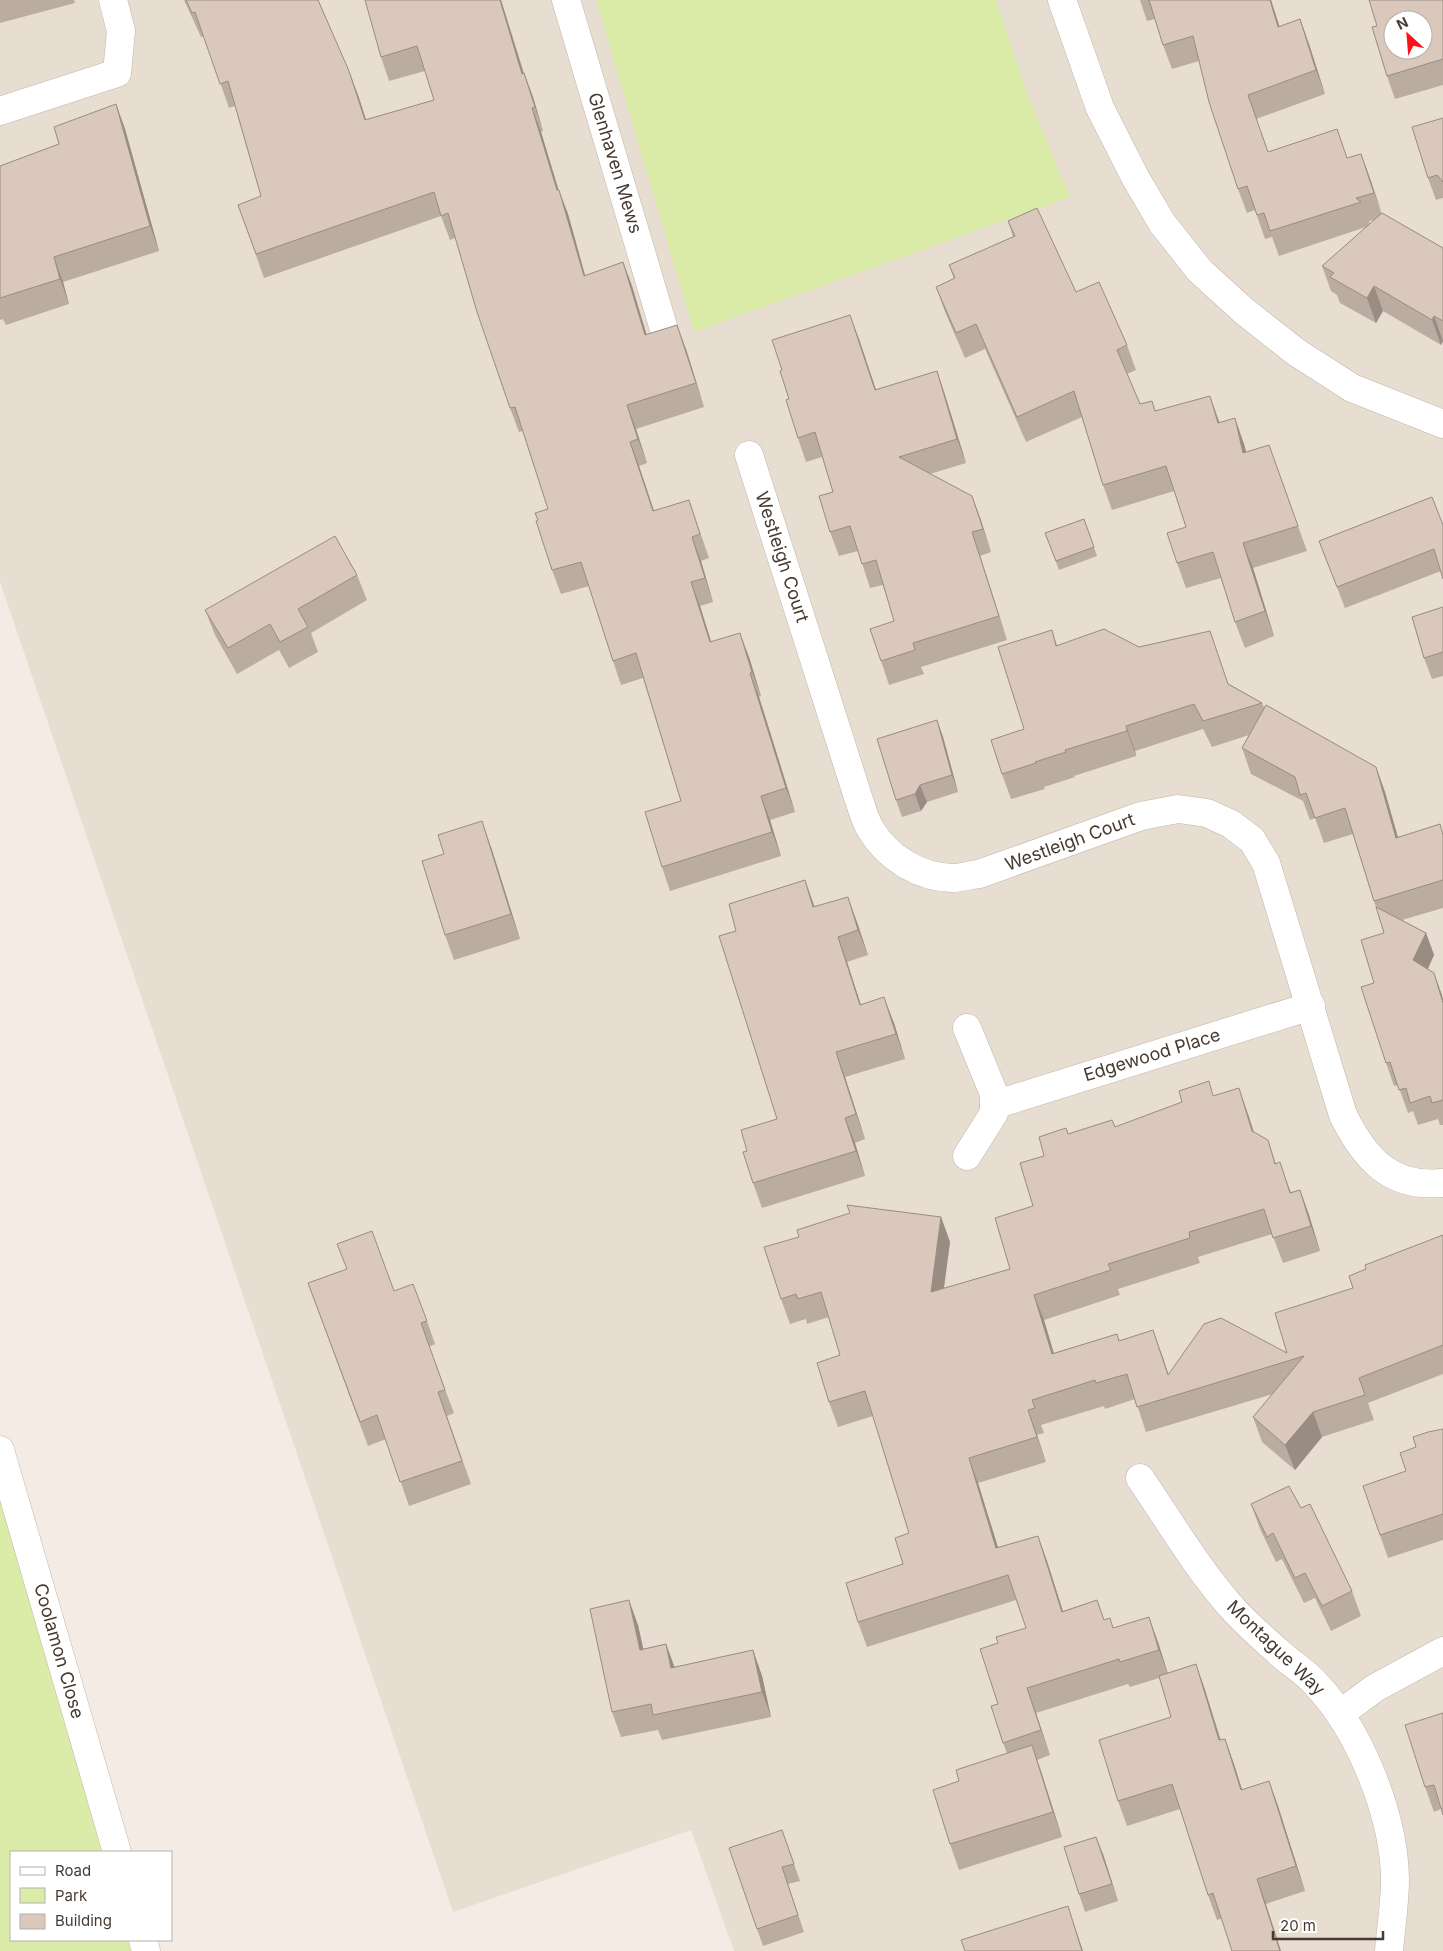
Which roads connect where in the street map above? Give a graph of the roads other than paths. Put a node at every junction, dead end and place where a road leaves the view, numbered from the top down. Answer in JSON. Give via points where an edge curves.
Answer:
{"nodes":[{"id":1,"x":113,"y":0,"type":"edge"},
{"id":2,"x":566,"y":0,"type":"edge"},
{"id":3,"x":1062,"y":0,"type":"edge"},
{"id":4,"x":0,"y":111,"type":"edge"},
{"id":5,"x":663,"y":326,"type":"dead end"},
{"id":6,"x":1443,"y":424,"type":"edge"},
{"id":7,"x":749,"y":455,"type":"dead end"},
{"id":8,"x":1311,"y":1006,"type":"junction"},
{"id":9,"x":967,"y":1028,"type":"dead end"},
{"id":10,"x":994,"y":1104,"type":"junction"},
{"id":11,"x":967,"y":1156,"type":"dead end"},
{"id":12,"x":1443,"y":1183,"type":"edge"},
{"id":13,"x":0,"y":1450,"type":"edge"},
{"id":14,"x":1140,"y":1478,"type":"dead end"},
{"id":15,"x":1443,"y":1652,"type":"edge"},
{"id":16,"x":1340,"y":1714,"type":"junction"},
{"id":17,"x":117,"y":1851,"type":"edge"},
{"id":18,"x":1389,"y":1951,"type":"edge"}],
"edges":[{"from":1,"to":4,"type":"street","via":[[122,31],[116,73]]},
{"from":2,"to":5,"type":"street","name":"Glenhaven Mews"},
{"from":3,"to":6,"type":"street","via":[[1108,125],[1162,223],[1200,272],[1296,352],[1352,388]]},
{"from":7,"to":8,"type":"street","name":"Westleigh Court","via":[[858,797],[870,829],[884,846],[901,862],[922,873],[952,878],[979,874],[1142,816],[1178,809],[1207,813],[1231,824],[1252,840],[1266,862]]},
{"from":8,"to":10,"type":"street","name":"Edgewood Place"},
{"from":8,"to":12,"type":"street","name":"Westleigh Court","via":[[1343,1115],[1356,1140],[1374,1162],[1398,1178],[1425,1185]]},
{"from":9,"to":10,"type":"street","via":[[994,1094]]},
{"from":10,"to":11,"type":"street","via":[[994,1113]]},
{"from":13,"to":17,"type":"street","name":"Coolamon Close"},
{"from":14,"to":16,"type":"street","name":"Montague Way","via":[[1229,1604],[1315,1683]]},
{"from":15,"to":16,"type":"street","via":[[1375,1688]]},
{"from":16,"to":18,"type":"street","name":"Montague Way","via":[[1375,1787],[1390,1838],[1395,1879]]}]}
